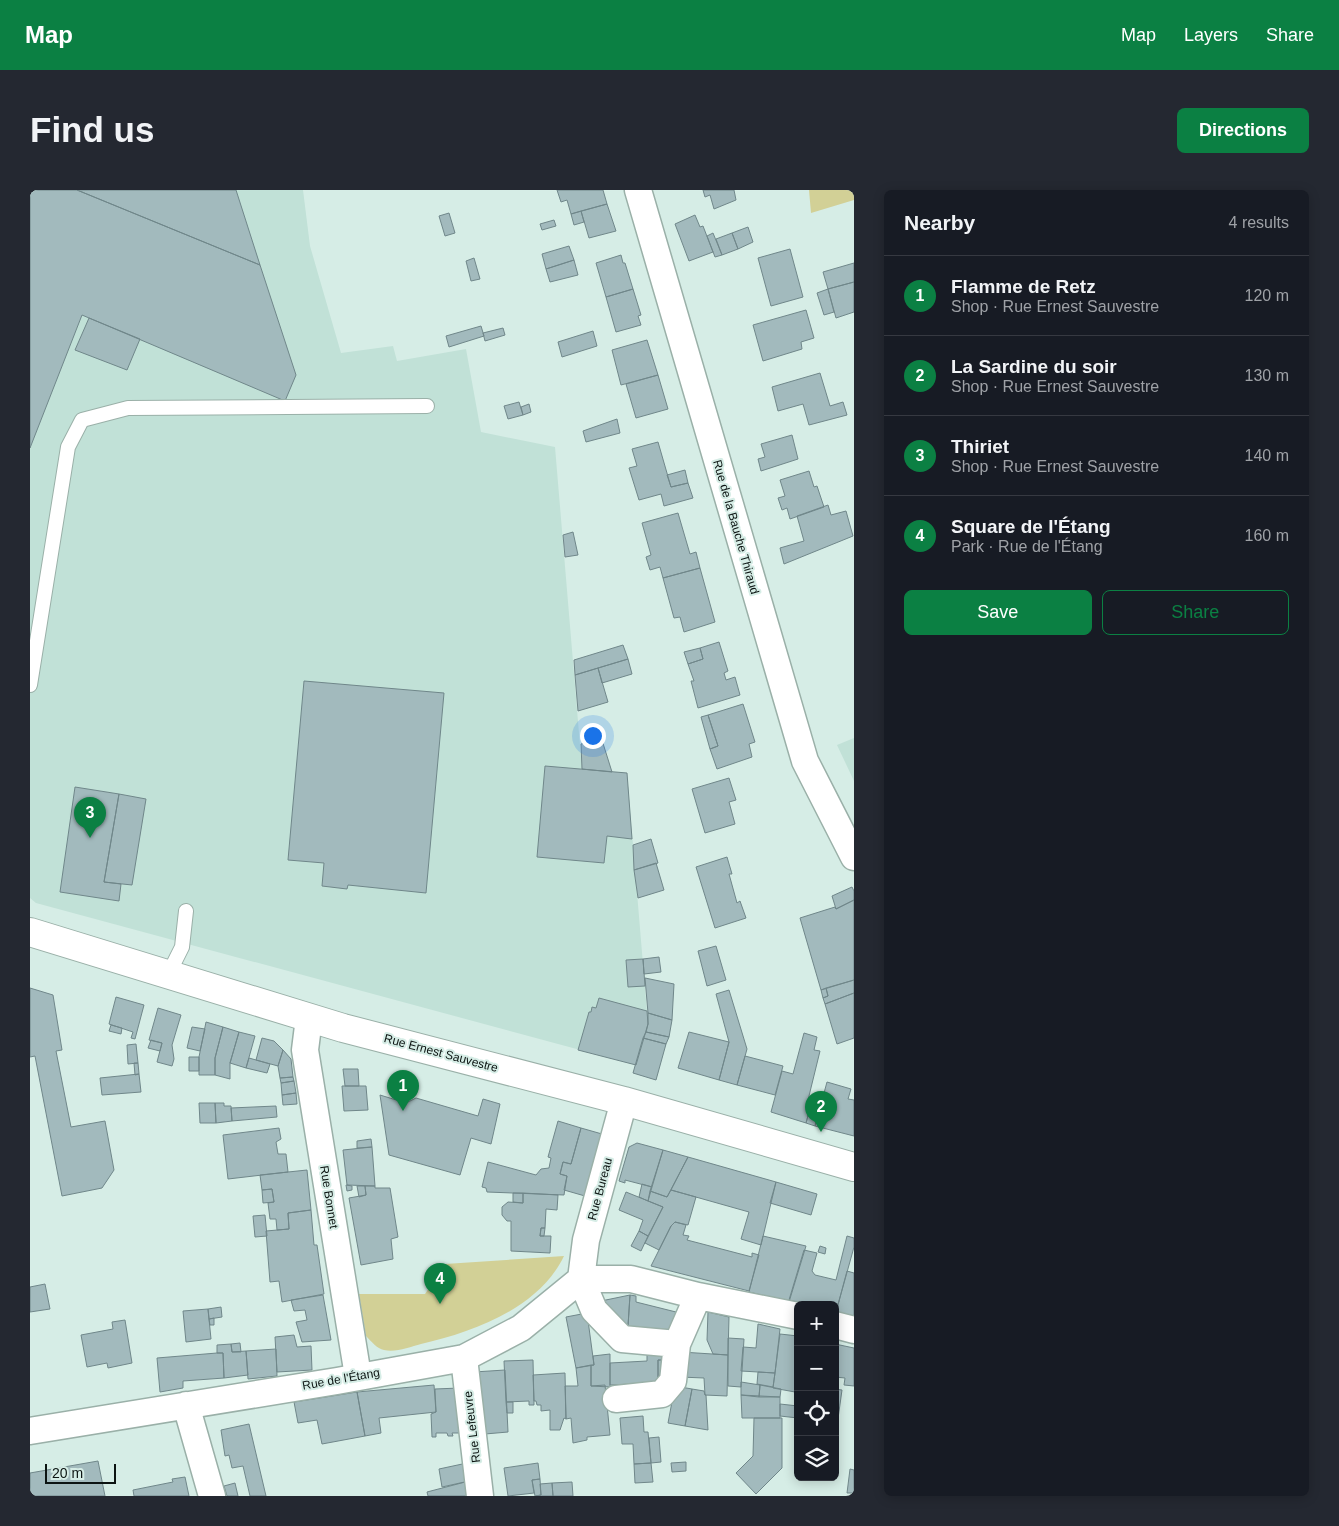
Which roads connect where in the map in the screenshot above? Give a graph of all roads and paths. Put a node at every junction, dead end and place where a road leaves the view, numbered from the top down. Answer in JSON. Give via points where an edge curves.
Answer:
{"nodes":[{"id":1,"x":638,"y":190,"type":"edge"},
{"id":2,"x":427,"y":406,"type":"dead end"},
{"id":3,"x":30,"y":685,"type":"edge"},
{"id":4,"x":854,"y":857,"type":"edge"},
{"id":5,"x":186,"y":911,"type":"dead end"},
{"id":6,"x":30,"y":932,"type":"edge"},
{"id":7,"x":168,"y":975,"type":"junction"},
{"id":8,"x":310,"y":1018,"type":"junction"},
{"id":9,"x":624,"y":1101,"type":"junction"},
{"id":10,"x":854,"y":1167,"type":"edge"},
{"id":11,"x":581,"y":1279,"type":"junction"},
{"id":12,"x":698,"y":1296,"type":"junction"},
{"id":13,"x":794,"y":1315,"type":"edge"},
{"id":14,"x":839,"y":1326,"type":"edge"},
{"id":15,"x":854,"y":1330,"type":"edge"},
{"id":16,"x":677,"y":1344,"type":"junction"},
{"id":17,"x":464,"y":1358,"type":"junction"},
{"id":18,"x":358,"y":1376,"type":"junction"},
{"id":19,"x":616,"y":1399,"type":"dead end"},
{"id":20,"x":186,"y":1405,"type":"junction"},
{"id":21,"x":30,"y":1431,"type":"edge"},
{"id":22,"x":212,"y":1496,"type":"edge"},
{"id":23,"x":480,"y":1496,"type":"edge"}],
"edges":[{"from":1,"to":4,"type":"street","name":"Rue de la Bauche Thiraud","via":[[804,761]]},
{"from":2,"to":3,"type":"lane","via":[[128,408],[82,420],[68,447]]},
{"from":5,"to":7,"type":"lane","via":[[182,947]]},
{"from":6,"to":7,"type":"main road","name":"Rue Ernest Sauvestre"},
{"from":7,"to":8,"type":"main road","name":"Rue Ernest Sauvestre"},
{"from":8,"to":9,"type":"main road","name":"Rue Ernest Sauvestre"},
{"from":8,"to":18,"type":"street","name":"Rue Bonnet","via":[[305,1050]]},
{"from":9,"to":10,"type":"main road","name":"Rue Ernest Sauvestre"},
{"from":9,"to":11,"type":"street","name":"Rue Bureau","via":[[586,1240]]},
{"from":11,"to":12,"type":"street","via":[[631,1279]]},
{"from":11,"to":16,"type":"street","via":[[594,1310],[622,1338]]},
{"from":11,"to":17,"type":"street","name":"Rue de l'Étang","via":[[521,1328]]},
{"from":12,"to":13,"type":"street"},
{"from":12,"to":16,"type":"street"},
{"from":14,"to":15,"type":"street"},
{"from":16,"to":19,"type":"street","via":[[673,1382],[662,1394]]},
{"from":17,"to":18,"type":"street","name":"Rue de l'Étang"},
{"from":17,"to":23,"type":"street","name":"Rue Lefeuvre"},
{"from":18,"to":20,"type":"street","name":"Rue de l'Étang"},
{"from":20,"to":21,"type":"street","name":"Rue de l'Étang"},
{"from":20,"to":22,"type":"street"}]}
